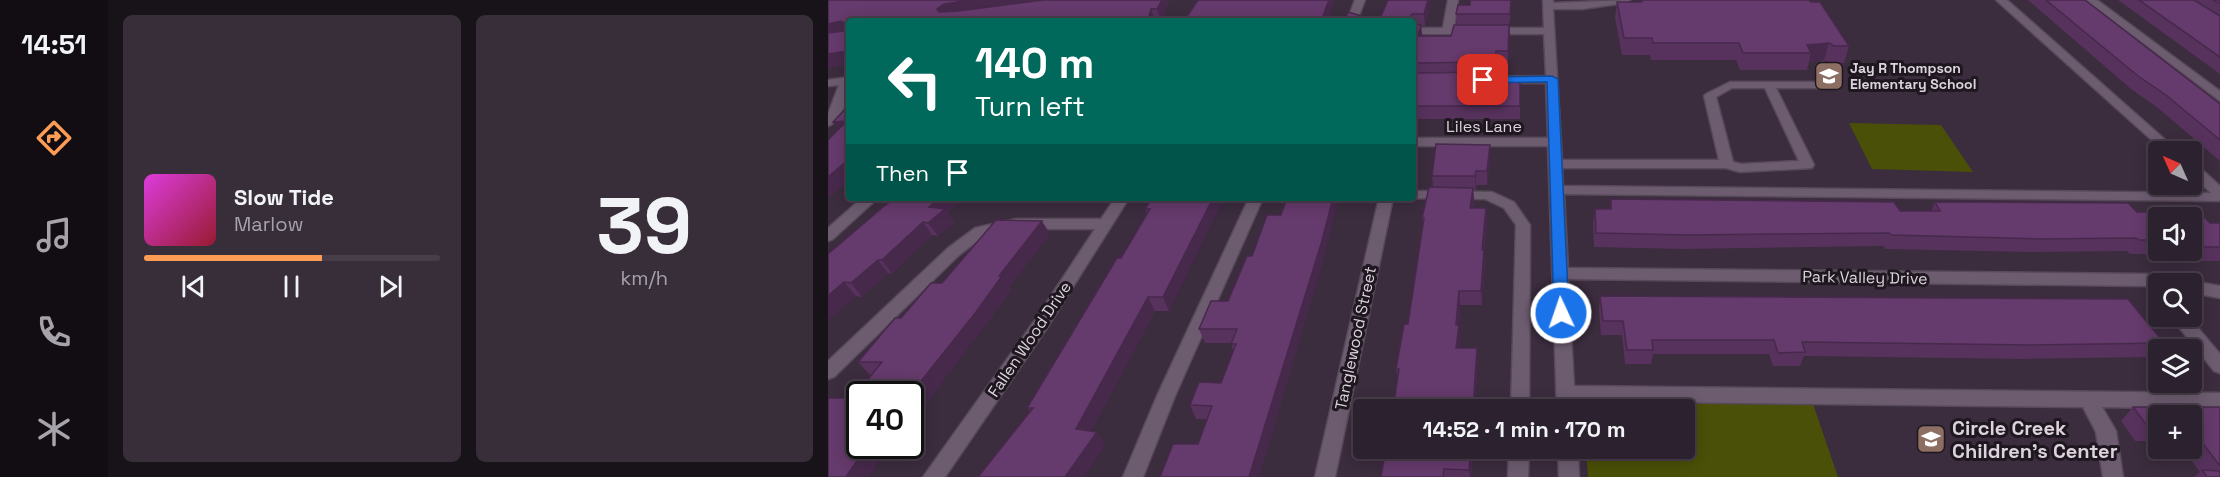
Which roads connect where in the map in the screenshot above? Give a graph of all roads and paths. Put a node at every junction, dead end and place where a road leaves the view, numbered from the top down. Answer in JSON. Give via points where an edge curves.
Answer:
{"nodes":[{"id":1,"x":1360,"y":0,"type":"edge"},
{"id":2,"x":1453,"y":0,"type":"edge"},
{"id":3,"x":1625,"y":0,"type":"edge"},
{"id":4,"x":2001,"y":0,"type":"edge"},
{"id":5,"x":2091,"y":0,"type":"edge"},
{"id":6,"x":1549,"y":3,"type":"edge"},
{"id":7,"x":1353,"y":18,"type":"edge"},
{"id":8,"x":1416,"y":31,"type":"edge"},
{"id":9,"x":1448,"y":31,"type":"junction"},
{"id":10,"x":1550,"y":31,"type":"junction"},
{"id":11,"x":1823,"y":64,"type":"dead end"},
{"id":12,"x":1552,"y":79,"type":"junction"},
{"id":13,"x":846,"y":80,"type":"edge"},
{"id":14,"x":1460,"y":80,"type":"edge"},
{"id":15,"x":828,"y":83,"type":"edge"},
{"id":16,"x":846,"y":85,"type":"edge"},
{"id":17,"x":1769,"y":85,"type":"junction"},
{"id":18,"x":2220,"y":97,"type":"edge"},
{"id":19,"x":828,"y":122,"type":"edge"},
{"id":20,"x":2161,"y":141,"type":"edge"},
{"id":21,"x":1416,"y":142,"type":"edge"},
{"id":22,"x":1555,"y":142,"type":"junction"},
{"id":23,"x":1556,"y":164,"type":"junction"},
{"id":24,"x":1727,"y":164,"type":"junction"},
{"id":25,"x":2202,"y":178,"type":"edge"},
{"id":26,"x":1557,"y":190,"type":"junction"},
{"id":27,"x":1416,"y":195,"type":"edge"},
{"id":28,"x":2220,"y":195,"type":"edge"},
{"id":29,"x":869,"y":201,"type":"edge"},
{"id":30,"x":1120,"y":201,"type":"edge"},
{"id":31,"x":1255,"y":201,"type":"edge"},
{"id":32,"x":1385,"y":201,"type":"edge"},
{"id":33,"x":1105,"y":224,"type":"junction"},
{"id":34,"x":828,"y":236,"type":"edge"},
{"id":35,"x":1559,"y":273,"type":"junction"},
{"id":36,"x":2147,"y":280,"type":"edge"},
{"id":37,"x":2202,"y":288,"type":"edge"},
{"id":38,"x":2220,"y":291,"type":"edge"},
{"id":39,"x":2187,"y":327,"type":"edge"},
{"id":40,"x":2220,"y":366,"type":"edge"},
{"id":41,"x":828,"y":372,"type":"edge"},
{"id":42,"x":1520,"y":399,"type":"edge"},
{"id":43,"x":1565,"y":399,"type":"edge"},
{"id":44,"x":2088,"y":399,"type":"junction"},
{"id":45,"x":1695,"y":401,"type":"edge"},
{"id":46,"x":2220,"y":401,"type":"edge"},
{"id":47,"x":1519,"y":459,"type":"edge"},
{"id":48,"x":1568,"y":459,"type":"edge"},
{"id":49,"x":933,"y":477,"type":"edge"},
{"id":50,"x":1133,"y":477,"type":"edge"},
{"id":51,"x":1325,"y":477,"type":"edge"},
{"id":52,"x":1518,"y":477,"type":"edge"},
{"id":53,"x":1569,"y":477,"type":"edge"},
{"id":54,"x":2113,"y":477,"type":"edge"}],
"edges":[{"from":1,"to":7,"type":"street"},
{"from":2,"to":9,"type":"street"},
{"from":3,"to":6,"type":"street","via":[[1582,6]]},
{"from":4,"to":20,"type":"street"},
{"from":5,"to":18,"type":"street"},
{"from":6,"to":10,"type":"street"},
{"from":8,"to":9,"type":"street"},
{"from":9,"to":10,"type":"street"},
{"from":10,"to":12,"type":"street"},
{"from":11,"to":17,"type":"street","via":[[1831,85]]},
{"from":12,"to":14,"type":"street"},
{"from":12,"to":22,"type":"street"},
{"from":13,"to":15,"type":"street"},
{"from":16,"to":19,"type":"street"},
{"from":17,"to":24,"type":"street","via":[[1730,85],[1710,96]]},
{"from":17,"to":24,"type":"street","via":[[1807,165],[1740,168]]},
{"from":21,"to":22,"type":"street","name":"Liles Lane"},
{"from":22,"to":23,"type":"street"},
{"from":23,"to":24,"type":"street"},
{"from":23,"to":26,"type":"street"},
{"from":25,"to":28,"type":"street"},
{"from":26,"to":28,"type":"street"},
{"from":26,"to":35,"type":"street"},
{"from":27,"to":42,"type":"street","via":[[1487,195],[1509,204],[1523,225]]},
{"from":29,"to":34,"type":"street"},
{"from":30,"to":33,"type":"street","name":"Fallen Wood Drive"},
{"from":31,"to":50,"type":"street"},
{"from":32,"to":51,"type":"street","name":"Tanglewood Street"},
{"from":33,"to":41,"type":"street","via":[[1016,224],[980,231]]},
{"from":33,"to":49,"type":"street","name":"Fallen Wood Drive","via":[[1041,324]]},
{"from":35,"to":36,"type":"street","name":"Park Valley Drive"},
{"from":35,"to":43,"type":"street"},
{"from":37,"to":38,"type":"street"},
{"from":39,"to":40,"type":"street"},
{"from":44,"to":45,"type":"street"},
{"from":44,"to":46,"type":"street"},
{"from":44,"to":54,"type":"street","via":[[2106,431]]},
{"from":47,"to":52,"type":"street"},
{"from":48,"to":53,"type":"street"}]}
